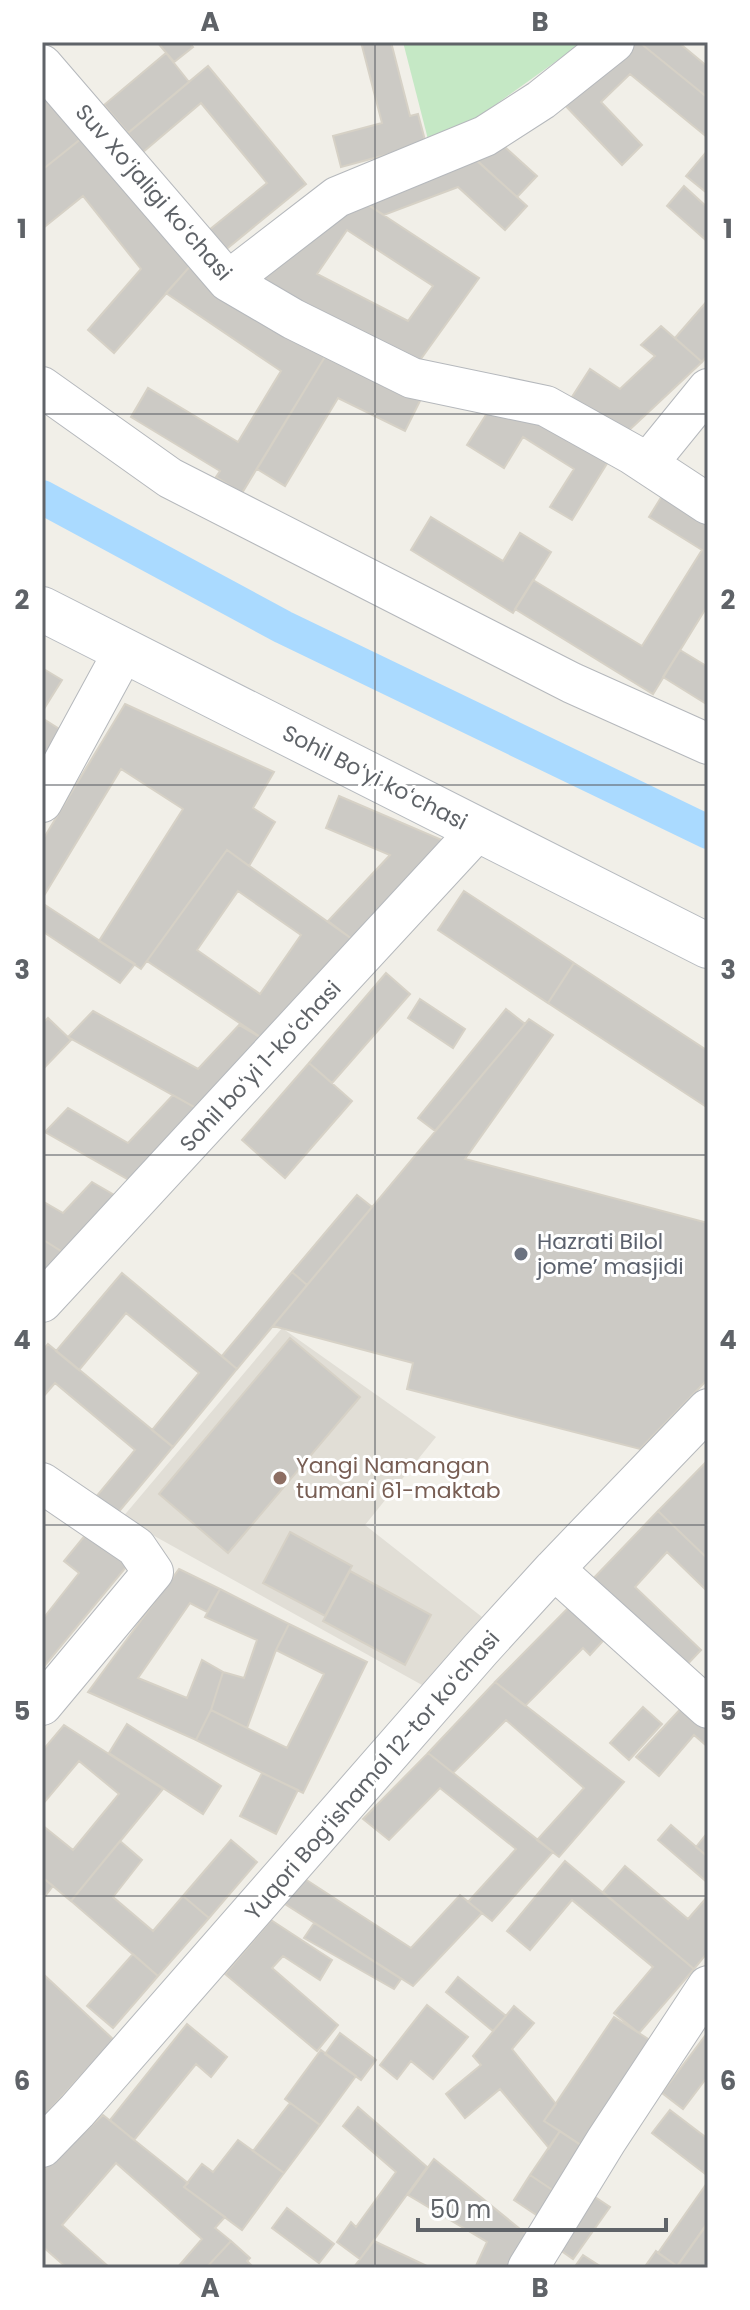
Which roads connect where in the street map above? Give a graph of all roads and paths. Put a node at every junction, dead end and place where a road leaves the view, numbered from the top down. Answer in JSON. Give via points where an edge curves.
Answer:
{"nodes":[{"id":1,"x":614,"y":42,"type":"edge"},
{"id":2,"x":42,"y":65,"type":"edge"},
{"id":3,"x":228,"y":281,"type":"junction"},
{"id":4,"x":42,"y":387,"type":"edge"},
{"id":5,"x":708,"y":389,"type":"edge"},
{"id":6,"x":647,"y":464,"type":"junction"},
{"id":7,"x":708,"y":504,"type":"edge"},
{"id":8,"x":42,"y":609,"type":"edge"},
{"id":9,"x":124,"y":651,"type":"junction"},
{"id":10,"x":708,"y":744,"type":"edge"},
{"id":11,"x":42,"y":802,"type":"edge"},
{"id":12,"x":479,"y":829,"type":"junction"},
{"id":13,"x":708,"y":946,"type":"edge"},
{"id":14,"x":42,"y":1302,"type":"edge"},
{"id":15,"x":708,"y":1409,"type":"edge"},
{"id":16,"x":42,"y":1483,"type":"edge"},
{"id":17,"x":554,"y":1569,"type":"junction"},
{"id":18,"x":42,"y":1705,"type":"edge"},
{"id":19,"x":708,"y":1708,"type":"edge"},
{"id":20,"x":708,"y":1986,"type":"edge"},
{"id":21,"x":42,"y":2147,"type":"edge"},
{"id":22,"x":528,"y":2268,"type":"edge"}],
"edges":[{"from":1,"to":3,"type":"street","via":[[485,136],[337,197]]},
{"from":2,"to":3,"type":"street","name":"Suv Xoʻjaligi koʻchasi"},
{"from":3,"to":6,"type":"street","name":"Suv Xoʻjaligi koʻchasi","via":[[412,378],[546,406]]},
{"from":4,"to":10,"type":"street","via":[[170,478],[572,683]]},
{"from":5,"to":6,"type":"street"},
{"from":6,"to":7,"type":"street","name":"Suv Xoʻjaligi koʻchasi"},
{"from":8,"to":9,"type":"main road","name":"Sohil Boʻyi koʻchasi"},
{"from":9,"to":11,"type":"street"},
{"from":9,"to":12,"type":"main road","name":"Sohil Boʻyi koʻchasi"},
{"from":12,"to":13,"type":"main road","name":"Sohil Boʻyi koʻchasi"},
{"from":12,"to":14,"type":"street","name":"Sohil boʻyi 1-koʻchasi"},
{"from":15,"to":17,"type":"street","name":"Yuqori Bogʻishamol 12-tor koʻchasi"},
{"from":16,"to":18,"type":"street","via":[[136,1547],[153,1572]]},
{"from":17,"to":19,"type":"street"},
{"from":17,"to":21,"type":"street","name":"Yuqori Bogʻishamol 12-tor koʻchasi"},
{"from":20,"to":22,"type":"street"}]}
